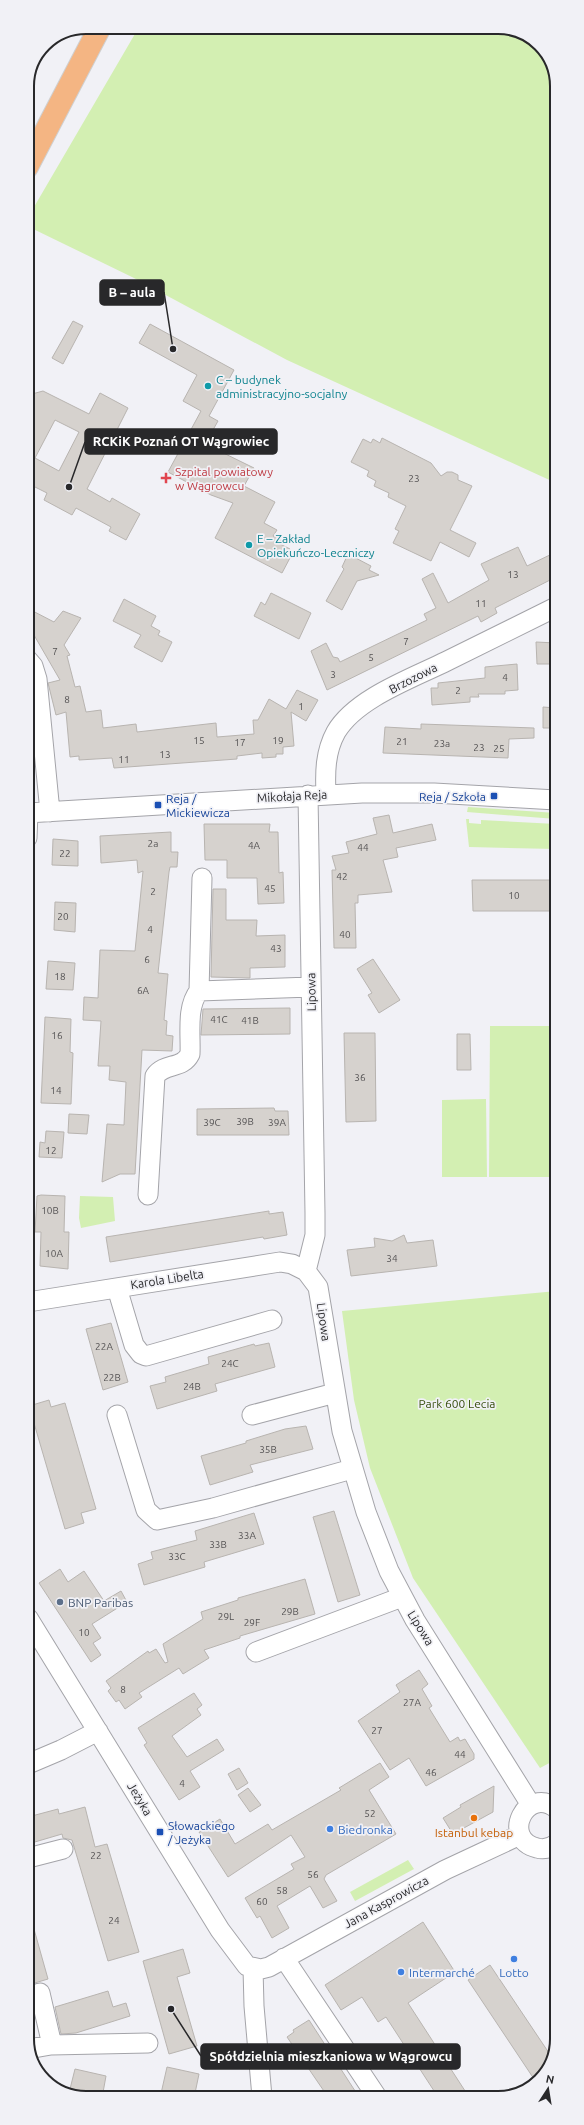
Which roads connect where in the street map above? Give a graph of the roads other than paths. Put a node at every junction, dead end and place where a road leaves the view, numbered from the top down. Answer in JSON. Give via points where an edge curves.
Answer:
{"nodes":[{"id":1,"x":96,"y":34,"type":"edge"},
{"id":2,"x":34,"y":154,"type":"edge"},
{"id":3,"x":550,"y":610,"type":"edge"},
{"id":4,"x":34,"y":669,"type":"edge"},
{"id":5,"x":317,"y":795,"type":"junction"},
{"id":6,"x":550,"y":800,"type":"edge"},
{"id":7,"x":50,"y":812,"type":"junction"},
{"id":8,"x":34,"y":813,"type":"edge"},
{"id":9,"x":202,"y":878,"type":"dead end"},
{"id":10,"x":311,"y":987,"type":"junction"},
{"id":11,"x":199,"y":991,"type":"junction"},
{"id":12,"x":148,"y":1195,"type":"dead end"},
{"id":13,"x":306,"y":1271,"type":"junction"},
{"id":14,"x":118,"y":1288,"type":"junction"},
{"id":15,"x":34,"y":1301,"type":"edge"},
{"id":16,"x":272,"y":1320,"type":"dead end"},
{"id":17,"x":335,"y":1393,"type":"junction"},
{"id":18,"x":117,"y":1415,"type":"dead end"},
{"id":19,"x":252,"y":1415,"type":"dead end"},
{"id":20,"x":352,"y":1469,"type":"junction"},
{"id":21,"x":402,"y":1597,"type":"junction"},
{"id":22,"x":34,"y":1628,"type":"edge"},
{"id":23,"x":256,"y":1652,"type":"dead end"},
{"id":24,"x":98,"y":1731,"type":"junction"},
{"id":25,"x":34,"y":1761,"type":"edge"},
{"id":26,"x":531,"y":1805,"type":"junction"},
{"id":27,"x":550,"y":1805,"type":"edge"},
{"id":28,"x":520,"y":1834,"type":"junction"},
{"id":29,"x":550,"y":1848,"type":"edge"},
{"id":30,"x":63,"y":1849,"type":"dead end"},
{"id":31,"x":34,"y":1856,"type":"edge"},
{"id":32,"x":284,"y":1958,"type":"junction"},
{"id":33,"x":253,"y":1968,"type":"junction"},
{"id":34,"x":34,"y":1995,"type":"edge"},
{"id":35,"x":148,"y":2043,"type":"dead end"},
{"id":36,"x":50,"y":2045,"type":"junction"},
{"id":37,"x":35,"y":2048,"type":"edge"},
{"id":38,"x":261,"y":2091,"type":"edge"},
{"id":39,"x":372,"y":2091,"type":"edge"}],
"edges":[{"from":1,"to":2,"type":"main road"},
{"from":3,"to":5,"type":"street","name":"Brzozowa","via":[[386,692],[350,715],[336,732]]},
{"from":4,"to":7,"type":"street"},
{"from":5,"to":6,"type":"street","name":"Mikołaja Reja","via":[[434,793]]},
{"from":5,"to":7,"type":"street","name":"Mikołaja Reja"},
{"from":5,"to":10,"type":"street","name":"Lipowa"},
{"from":7,"to":8,"type":"street","name":"Mikołaja Reja"},
{"from":9,"to":11,"type":"street"},
{"from":10,"to":11,"type":"street"},
{"from":10,"to":13,"type":"street","name":"Lipowa","via":[[315,1235]]},
{"from":11,"to":12,"type":"street","via":[[192,1005],[190,1054],[187,1060],[183,1064],[164,1067],[155,1076]]},
{"from":13,"to":14,"type":"street","name":"Karola Libelta","via":[[292,1264],[280,1262]]},
{"from":13,"to":17,"type":"street","name":"Lipowa","via":[[320,1292]]},
{"from":14,"to":15,"type":"street","name":"Karola Libelta"},
{"from":14,"to":16,"type":"street","via":[[134,1345],[146,1356]]},
{"from":17,"to":19,"type":"street"},
{"from":17,"to":20,"type":"street","name":"Lipowa"},
{"from":18,"to":20,"type":"street","via":[[146,1510],[157,1520],[213,1508]]},
{"from":20,"to":21,"type":"street","name":"Lipowa","via":[[378,1544]]},
{"from":21,"to":23,"type":"street"},
{"from":21,"to":26,"type":"street","name":"Lipowa"},
{"from":22,"to":24,"type":"street","name":"Jeżyka"},
{"from":24,"to":25,"type":"street"},
{"from":24,"to":33,"type":"street","name":"Jeżyka","via":[[220,1930],[243,1963]]},
{"from":26,"to":27,"type":"street","via":[[541,1803]]},
{"from":26,"to":28,"type":"street","via":[[520,1816]]},
{"from":28,"to":29,"type":"street","via":[[531,1847]]},
{"from":28,"to":32,"type":"street","name":"Jana Kasprowicza","via":[[445,1870]]},
{"from":30,"to":31,"type":"street"},
{"from":32,"to":33,"type":"street","name":"Jana Kasprowicza","via":[[269,1967]]},
{"from":32,"to":39,"type":"street"},
{"from":33,"to":38,"type":"street"},
{"from":34,"to":36,"type":"street","via":[[40,1993],[50,2034]]},
{"from":35,"to":36,"type":"street"},
{"from":36,"to":37,"type":"street"}]}
